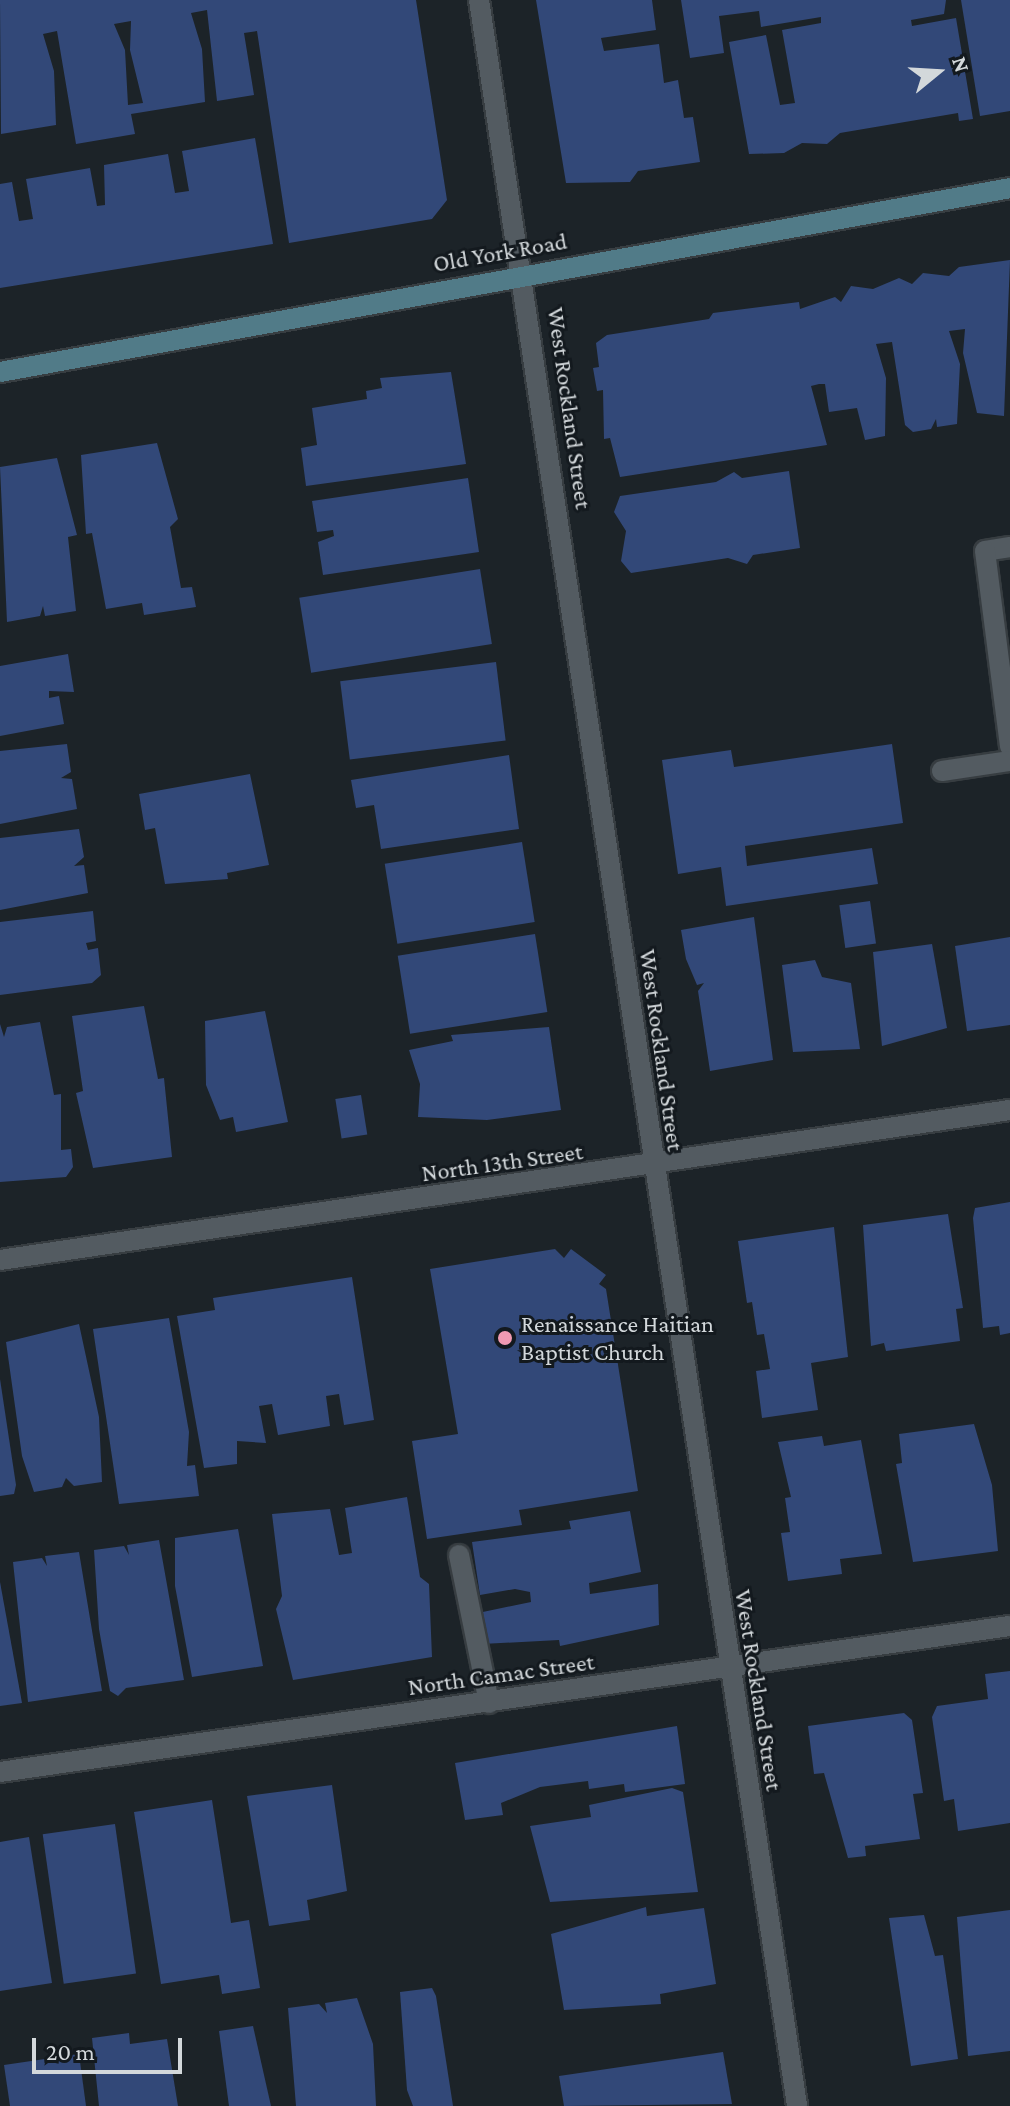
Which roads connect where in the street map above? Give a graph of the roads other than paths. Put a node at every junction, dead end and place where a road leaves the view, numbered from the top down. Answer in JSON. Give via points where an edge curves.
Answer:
{"nodes":[{"id":1,"x":479,"y":0,"type":"edge"},
{"id":2,"x":1010,"y":188,"type":"edge"},
{"id":3,"x":524,"y":274,"type":"junction"},
{"id":4,"x":0,"y":372,"type":"edge"},
{"id":5,"x":1010,"y":547,"type":"edge"},
{"id":6,"x":1010,"y":746,"type":"edge"},
{"id":7,"x":1010,"y":761,"type":"edge"},
{"id":8,"x":942,"y":771,"type":"dead end"},
{"id":9,"x":1010,"y":1110,"type":"edge"},
{"id":10,"x":653,"y":1166,"type":"junction"},
{"id":11,"x":0,"y":1260,"type":"edge"},
{"id":12,"x":459,"y":1555,"type":"dead end"},
{"id":13,"x":1010,"y":1626,"type":"edge"},
{"id":14,"x":729,"y":1668,"type":"junction"},
{"id":15,"x":489,"y":1703,"type":"junction"},
{"id":16,"x":0,"y":1772,"type":"edge"},
{"id":17,"x":797,"y":2106,"type":"edge"}],
"edges":[{"from":1,"to":3,"type":"street","name":"West Rockland Street"},
{"from":2,"to":3,"type":"street","name":"Old York Road"},
{"from":3,"to":4,"type":"street","name":"Old York Road"},
{"from":3,"to":10,"type":"street","name":"West Rockland Street"},
{"from":5,"to":6,"type":"street","via":[[985,551]]},
{"from":7,"to":8,"type":"street"},
{"from":9,"to":10,"type":"street","name":"North 13th Street"},
{"from":10,"to":11,"type":"street","name":"North 13th Street"},
{"from":10,"to":14,"type":"street","name":"West Rockland Street"},
{"from":12,"to":15,"type":"street"},
{"from":13,"to":14,"type":"street","name":"North Camac Street"},
{"from":14,"to":15,"type":"street","name":"North Camac Street"},
{"from":14,"to":17,"type":"street","name":"West Rockland Street"},
{"from":15,"to":16,"type":"street","name":"North Camac Street"}]}
